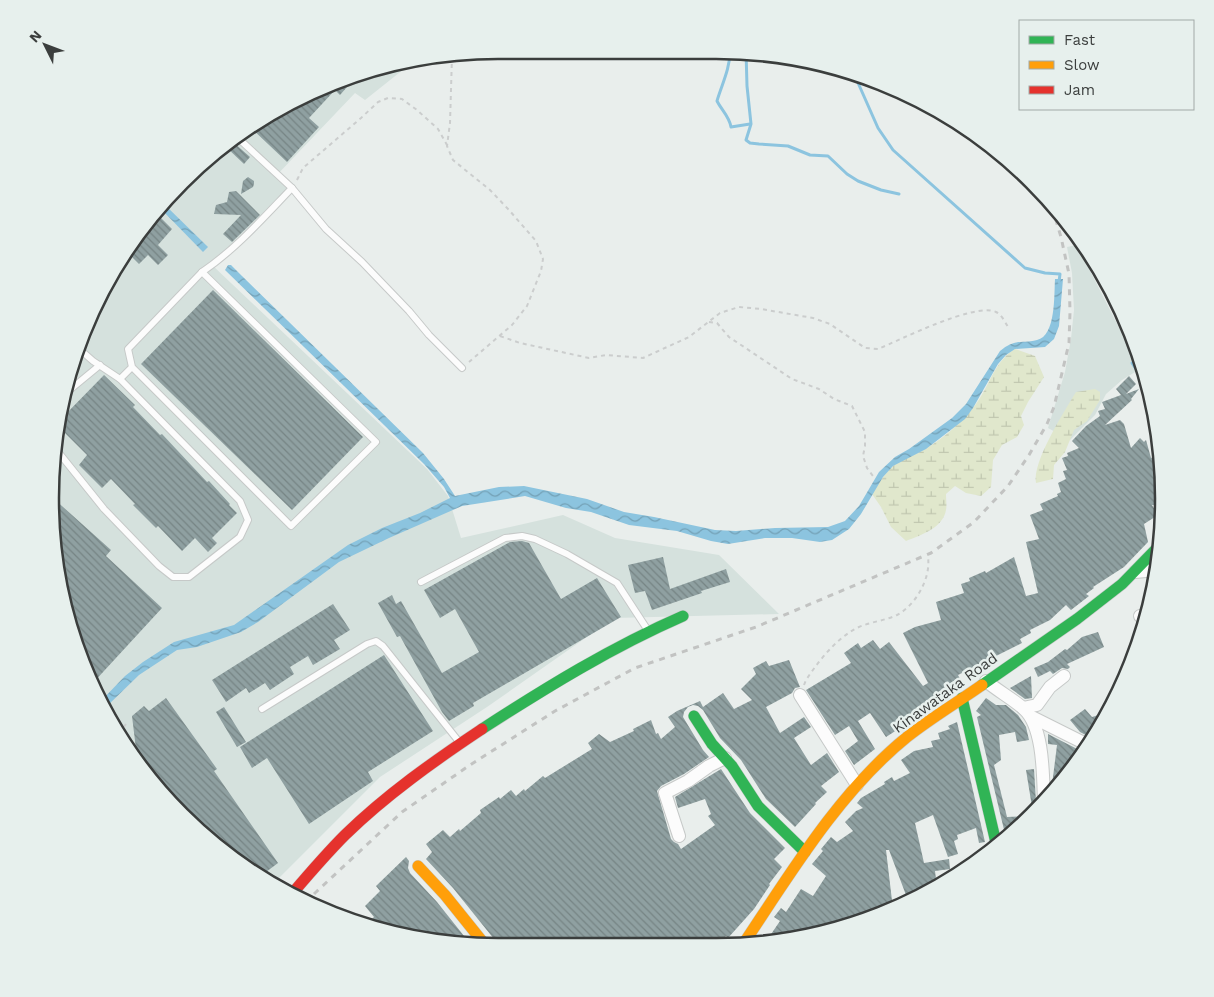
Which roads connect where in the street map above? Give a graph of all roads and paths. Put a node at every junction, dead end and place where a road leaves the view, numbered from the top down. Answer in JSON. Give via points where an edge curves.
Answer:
{"nodes":[{"id":1,"x":452,"y":62,"type":"edge"},
{"id":2,"x":242,"y":142,"type":"edge"},
{"id":3,"x":447,"y":146,"type":"junction"},
{"id":4,"x":292,"y":188,"type":"junction"},
{"id":5,"x":202,"y":272,"type":"junction"},
{"id":6,"x":709,"y":322,"type":"junction"},
{"id":7,"x":1008,"y":327,"type":"dead end"},
{"id":8,"x":500,"y":336,"type":"junction"},
{"id":9,"x":84,"y":353,"type":"edge"},
{"id":10,"x":100,"y":365,"type":"junction"},
{"id":11,"x":132,"y":367,"type":"junction"},
{"id":12,"x":462,"y":368,"type":"joint"},
{"id":13,"x":120,"y":379,"type":"junction"},
{"id":14,"x":74,"y":386,"type":"edge"},
{"id":15,"x":61,"y":456,"type":"edge"},
{"id":16,"x":872,"y":476,"type":"dead end"},
{"id":17,"x":1151,"y":555,"type":"edge"},
{"id":18,"x":928,"y":557,"type":"dead end"},
{"id":19,"x":1149,"y":571,"type":"edge"},
{"id":20,"x":1135,"y":572,"type":"junction"},
{"id":21,"x":421,"y":582,"type":"dead end"},
{"id":22,"x":683,"y":616,"type":"dead end"},
{"id":23,"x":648,"y":630,"type":"junction"},
{"id":24,"x":1064,"y":676,"type":"dead end"},
{"id":25,"x":986,"y":681,"type":"junction"},
{"id":26,"x":800,"y":695,"type":"joint"},
{"id":27,"x":962,"y":698,"type":"junction"},
{"id":28,"x":262,"y":709,"type":"dead end"},
{"id":29,"x":1028,"y":713,"type":"junction"},
{"id":30,"x":694,"y":716,"type":"dead end"},
{"id":31,"x":126,"y":724,"type":"dead end"},
{"id":32,"x":123,"y":727,"type":"edge"},
{"id":33,"x":1082,"y":742,"type":"edge"},
{"id":34,"x":460,"y":744,"type":"junction"},
{"id":35,"x":724,"y":758,"type":"junction"},
{"id":36,"x":857,"y":785,"type":"junction"},
{"id":37,"x":1043,"y":791,"type":"edge"},
{"id":38,"x":679,"y":836,"type":"dead end"},
{"id":39,"x":995,"y":837,"type":"edge"},
{"id":40,"x":805,"y":852,"type":"junction"},
{"id":41,"x":418,"y":866,"type":"dead end"},
{"id":42,"x":297,"y":889,"type":"edge"},
{"id":43,"x":479,"y":937,"type":"edge"},
{"id":44,"x":748,"y":937,"type":"edge"}],
"edges":[{"from":1,"to":3,"type":"path"},
{"from":2,"to":4,"type":"lane"},
{"from":3,"to":4,"type":"path","via":[[438,129],[417,110],[402,99],[388,98],[378,102],[303,168]]},
{"from":3,"to":8,"type":"path","via":[[453,160],[490,190],[536,241],[543,259],[528,306]]},
{"from":4,"to":5,"type":"lane","via":[[235,245]]},
{"from":4,"to":12,"type":"lane","via":[[326,229],[362,262]]},
{"from":5,"to":11,"type":"lane","via":[[128,349]]},
{"from":5,"to":11,"type":"lane","via":[[376,442],[291,526]]},
{"from":6,"to":7,"type":"path","via":[[720,313],[739,307],[761,308],[813,318],[830,324],[865,348],[878,349],[949,318],[984,310],[995,312]]},
{"from":6,"to":8,"type":"path","via":[[689,337],[644,358],[606,355],[589,358]]},
{"from":6,"to":16,"type":"path","via":[[717,323],[728,337],[792,379],[852,406],[865,432],[863,456]]},
{"from":8,"to":12,"type":"path"},
{"from":9,"to":10,"type":"lane"},
{"from":10,"to":13,"type":"lane"},
{"from":10,"to":14,"type":"lane"},
{"from":11,"to":13,"type":"lane"},
{"from":13,"to":15,"type":"lane","via":[[240,501],[248,520],[240,537],[189,577],[173,577],[104,509]]},
{"from":17,"to":20,"type":"street","name":"Kinawataka Road"},
{"from":18,"to":26,"type":"path","via":[[925,581],[911,603],[898,614],[851,631],[821,659]]},
{"from":19,"to":20,"type":"street"},
{"from":20,"to":25,"type":"street","name":"Kinawataka Road","via":[[1077,619]]},
{"from":21,"to":23,"type":"lane","via":[[505,538],[522,536],[567,554],[617,583]]},
{"from":22,"to":23,"type":"street"},
{"from":23,"to":34,"type":"street","via":[[598,656]]},
{"from":24,"to":29,"type":"street","via":[[1050,686]]},
{"from":25,"to":27,"type":"street","name":"Kinawataka Road"},
{"from":25,"to":29,"type":"street"},
{"from":26,"to":36,"type":"street"},
{"from":27,"to":36,"type":"street","name":"Kinawataka Road","via":[[907,736]]},
{"from":27,"to":39,"type":"street"},
{"from":28,"to":34,"type":"lane","via":[[366,644],[376,641]]},
{"from":29,"to":33,"type":"street"},
{"from":29,"to":37,"type":"street","via":[[1040,748]]},
{"from":30,"to":35,"type":"street"},
{"from":31,"to":32,"type":"path"},
{"from":34,"to":42,"type":"street","via":[[361,821]]},
{"from":35,"to":38,"type":"street","via":[[665,792]]},
{"from":35,"to":40,"type":"street","via":[[758,806]]},
{"from":36,"to":40,"type":"street","name":"Kinawataka Road"},
{"from":40,"to":44,"type":"street","name":"Kinawataka Road"},
{"from":41,"to":43,"type":"street"}]}
